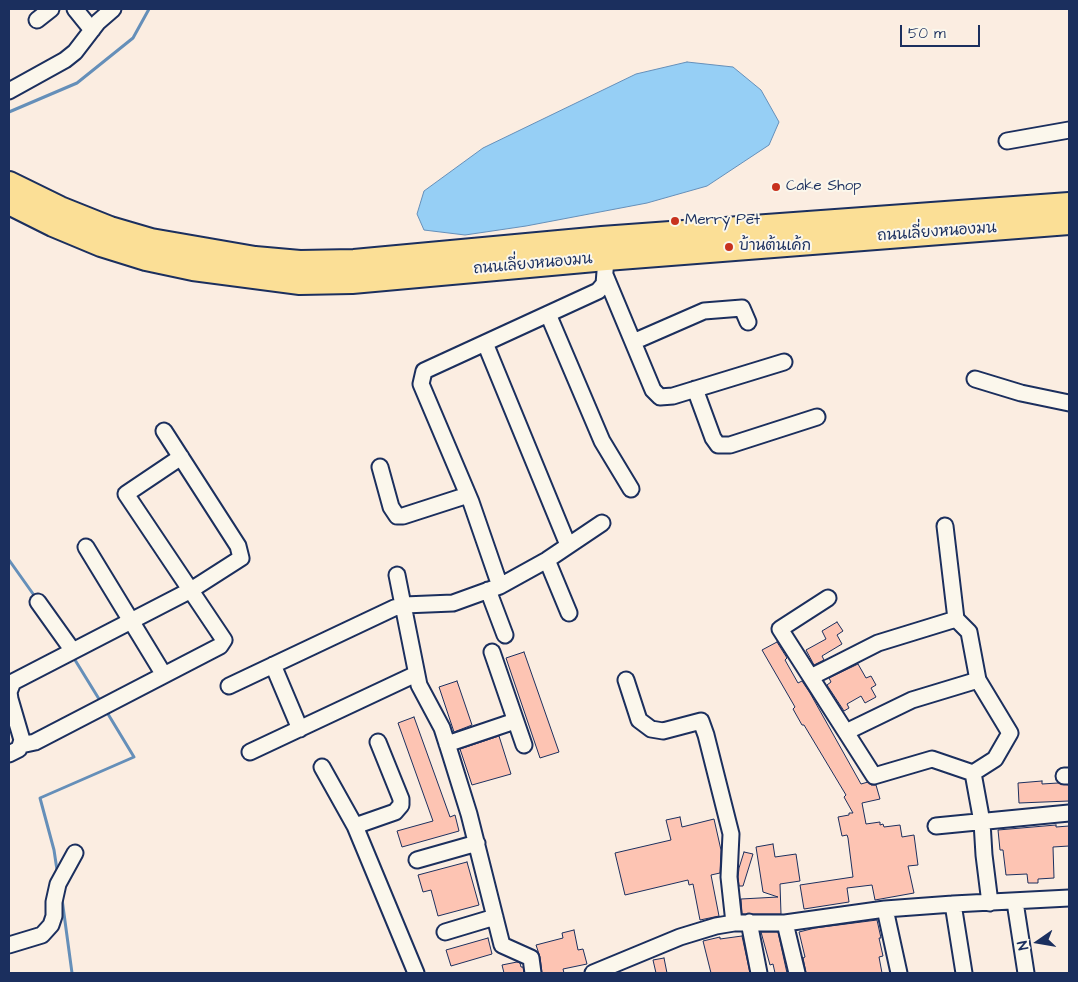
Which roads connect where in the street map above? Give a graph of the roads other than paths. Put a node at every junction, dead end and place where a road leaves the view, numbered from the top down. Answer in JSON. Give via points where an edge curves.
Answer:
{"nodes":[{"id":1,"x":51,"y":9,"type":"edge"},
{"id":2,"x":75,"y":9,"type":"edge"},
{"id":3,"x":113,"y":9,"type":"edge"},
{"id":4,"x":37,"y":20,"type":"dead end"},
{"id":5,"x":92,"y":30,"type":"junction"},
{"id":6,"x":9,"y":91,"type":"edge"},
{"id":7,"x":1069,"y":130,"type":"edge"},
{"id":8,"x":1007,"y":141,"type":"dead end"},
{"id":9,"x":9,"y":183,"type":"edge"},
{"id":10,"x":9,"y":203,"type":"edge"},
{"id":11,"x":1069,"y":204,"type":"edge"},
{"id":12,"x":1069,"y":223,"type":"edge"},
{"id":13,"x":606,"y":267,"type":"junction"},
{"id":14,"x":548,"y":314,"type":"junction"},
{"id":15,"x":748,"y":322,"type":"dead end"},
{"id":16,"x":633,"y":342,"type":"junction"},
{"id":17,"x":485,"y":343,"type":"junction"},
{"id":18,"x":784,"y":362,"type":"dead end"},
{"id":19,"x":975,"y":379,"type":"dead end"},
{"id":20,"x":695,"y":389,"type":"junction"},
{"id":21,"x":1069,"y":403,"type":"edge"},
{"id":22,"x":817,"y":417,"type":"dead end"},
{"id":23,"x":164,"y":431,"type":"dead end"},
{"id":24,"x":181,"y":457,"type":"junction"},
{"id":25,"x":380,"y":466,"type":"dead end"},
{"id":26,"x":631,"y":489,"type":"dead end"},
{"id":27,"x":468,"y":495,"type":"junction"},
{"id":28,"x":602,"y":524,"type":"dead end"},
{"id":29,"x":945,"y":526,"type":"dead end"},
{"id":30,"x":568,"y":545,"type":"junction"},
{"id":31,"x":86,"y":547,"type":"dead end"},
{"id":32,"x":547,"y":560,"type":"junction"},
{"id":33,"x":397,"y":575,"type":"dead end"},
{"id":34,"x":494,"y":588,"type":"junction"},
{"id":35,"x":191,"y":590,"type":"junction"},
{"id":36,"x":828,"y":598,"type":"dead end"},
{"id":37,"x":38,"y":602,"type":"dead end"},
{"id":38,"x":404,"y":605,"type":"junction"},
{"id":39,"x":569,"y":613,"type":"dead end"},
{"id":40,"x":956,"y":619,"type":"junction"},
{"id":41,"x":131,"y":621,"type":"junction"},
{"id":42,"x":504,"y":636,"type":"dead end"},
{"id":43,"x":73,"y":651,"type":"junction"},
{"id":44,"x":492,"y":652,"type":"dead end"},
{"id":45,"x":273,"y":665,"type":"junction"},
{"id":46,"x":164,"y":674,"type":"junction"},
{"id":47,"x":416,"y":674,"type":"junction"},
{"id":48,"x":812,"y":678,"type":"junction"},
{"id":49,"x":626,"y":680,"type":"dead end"},
{"id":50,"x":978,"y":680,"type":"junction"},
{"id":51,"x":229,"y":686,"type":"dead end"},
{"id":52,"x":515,"y":721,"type":"junction"},
{"id":53,"x":300,"y":729,"type":"junction"},
{"id":54,"x":846,"y":732,"type":"junction"},
{"id":55,"x":378,"y":742,"type":"dead end"},
{"id":56,"x":447,"y":744,"type":"junction"},
{"id":57,"x":524,"y":744,"type":"dead end"},
{"id":58,"x":15,"y":750,"type":"edge"},
{"id":59,"x":250,"y":752,"type":"dead end"},
{"id":60,"x":322,"y":767,"type":"dead end"},
{"id":61,"x":973,"y":773,"type":"junction"},
{"id":62,"x":1069,"y":813,"type":"edge"},
{"id":63,"x":982,"y":822,"type":"junction"},
{"id":64,"x":355,"y":826,"type":"junction"},
{"id":65,"x":936,"y":826,"type":"dead end"},
{"id":66,"x":477,"y":843,"type":"junction"},
{"id":67,"x":75,"y":853,"type":"dead end"},
{"id":68,"x":417,"y":860,"type":"dead end"},
{"id":69,"x":1069,"y":898,"type":"edge"},
{"id":70,"x":1015,"y":902,"type":"junction"},
{"id":71,"x":990,"y":903,"type":"junction"},
{"id":72,"x":953,"y":904,"type":"junction"},
{"id":73,"x":885,"y":909,"type":"junction"},
{"id":74,"x":495,"y":917,"type":"junction"},
{"id":75,"x":750,"y":922,"type":"junction"},
{"id":76,"x":734,"y":923,"type":"junction"},
{"id":77,"x":785,"y":923,"type":"junction"},
{"id":78,"x":445,"y":932,"type":"dead end"},
{"id":79,"x":9,"y":945,"type":"edge"},
{"id":80,"x":603,"y":971,"type":"edge"},
{"id":81,"x":416,"y":973,"type":"edge"},
{"id":82,"x":533,"y":973,"type":"edge"},
{"id":83,"x":759,"y":973,"type":"edge"},
{"id":84,"x":797,"y":973,"type":"edge"},
{"id":85,"x":899,"y":973,"type":"edge"},
{"id":86,"x":964,"y":973,"type":"edge"},
{"id":87,"x":1026,"y":973,"type":"edge"}],
"edges":[{"from":1,"to":4,"type":"street"},
{"from":2,"to":5,"type":"street"},
{"from":3,"to":5,"type":"street"},
{"from":5,"to":6,"type":"street","via":[[65,60]]},
{"from":7,"to":8,"type":"street"},
{"from":9,"to":11,"type":"highway","name":"ถนนเลี่ยงหนองมน","via":[[110,228],[152,240],[255,258],[300,262],[354,261],[602,238]]},
{"from":10,"to":13,"type":"highway","name":"ถนนเลี่ยงหนองมน","via":[[100,245],[146,259],[193,269],[300,283]]},
{"from":12,"to":13,"type":"highway","name":"ถนนเลี่ยงหนองมน"},
{"from":13,"to":14,"type":"street","via":[[604,284],[598,292]]},
{"from":13,"to":16,"type":"street"},
{"from":14,"to":17,"type":"street"},
{"from":14,"to":26,"type":"street","via":[[602,441]]},
{"from":15,"to":16,"type":"street","via":[[742,308],[704,311]]},
{"from":16,"to":20,"type":"street","via":[[656,395],[665,398]]},
{"from":17,"to":27,"type":"street","via":[[424,371],[421,384]]},
{"from":17,"to":30,"type":"street"},
{"from":18,"to":20,"type":"street"},
{"from":19,"to":21,"type":"street","via":[[1020,394]]},
{"from":20,"to":22,"type":"street","via":[[718,445],[730,445]]},
{"from":23,"to":24,"type":"street"},
{"from":24,"to":35,"type":"street","via":[[241,554],[239,561]]},
{"from":24,"to":35,"type":"street","via":[[126,494]]},
{"from":25,"to":27,"type":"street","via":[[391,507],[397,516]]},
{"from":27,"to":34,"type":"street"},
{"from":28,"to":30,"type":"street"},
{"from":29,"to":40,"type":"street"},
{"from":30,"to":32,"type":"street"},
{"from":31,"to":41,"type":"street"},
{"from":32,"to":34,"type":"street"},
{"from":32,"to":39,"type":"street"},
{"from":33,"to":38,"type":"street"},
{"from":34,"to":38,"type":"street","via":[[453,603]]},
{"from":34,"to":42,"type":"street"},
{"from":35,"to":41,"type":"street"},
{"from":35,"to":46,"type":"street","via":[[224,640],[220,646]]},
{"from":36,"to":48,"type":"street","via":[[780,628]]},
{"from":37,"to":43,"type":"street"},
{"from":38,"to":45,"type":"street"},
{"from":38,"to":47,"type":"street"},
{"from":40,"to":48,"type":"street","via":[[878,644]]},
{"from":40,"to":50,"type":"street","via":[[968,632]]},
{"from":41,"to":43,"type":"street"},
{"from":41,"to":46,"type":"street"},
{"from":43,"to":58,"type":"street","via":[[13,682],[10,687],[10,699],[21,733]]},
{"from":44,"to":52,"type":"street"},
{"from":45,"to":51,"type":"street"},
{"from":45,"to":53,"type":"street"},
{"from":46,"to":58,"type":"street"},
{"from":47,"to":53,"type":"street"},
{"from":47,"to":56,"type":"street"},
{"from":48,"to":54,"type":"street"},
{"from":49,"to":76,"type":"street","via":[[639,720],[651,728],[663,731],[701,721],[730,834],[729,878]]},
{"from":50,"to":54,"type":"street","via":[[912,700]]},
{"from":50,"to":61,"type":"street","via":[[1010,734],[995,759]]},
{"from":52,"to":56,"type":"street"},
{"from":52,"to":57,"type":"street"},
{"from":53,"to":59,"type":"street"},
{"from":54,"to":61,"type":"street","via":[[874,776],[932,759]]},
{"from":55,"to":64,"type":"street","via":[[401,805],[395,812]]},
{"from":56,"to":66,"type":"street"},
{"from":60,"to":64,"type":"street"},
{"from":61,"to":63,"type":"street"},
{"from":62,"to":63,"type":"street"},
{"from":63,"to":65,"type":"street"},
{"from":63,"to":71,"type":"street"},
{"from":64,"to":81,"type":"street"},
{"from":66,"to":68,"type":"street"},
{"from":66,"to":74,"type":"street"},
{"from":67,"to":79,"type":"street","via":[[58,884],[51,925],[42,935]]},
{"from":69,"to":70,"type":"street"},
{"from":70,"to":71,"type":"street"},
{"from":70,"to":87,"type":"street"},
{"from":71,"to":72,"type":"street"},
{"from":72,"to":73,"type":"street"},
{"from":72,"to":86,"type":"street"},
{"from":73,"to":77,"type":"street"},
{"from":73,"to":85,"type":"street"},
{"from":74,"to":78,"type":"street"},
{"from":74,"to":82,"type":"street","via":[[502,945],[531,958]]},
{"from":75,"to":76,"type":"street"},
{"from":75,"to":77,"type":"street"},
{"from":75,"to":83,"type":"street"},
{"from":76,"to":80,"type":"street","via":[[680,937]]},
{"from":77,"to":84,"type":"street"}]}
